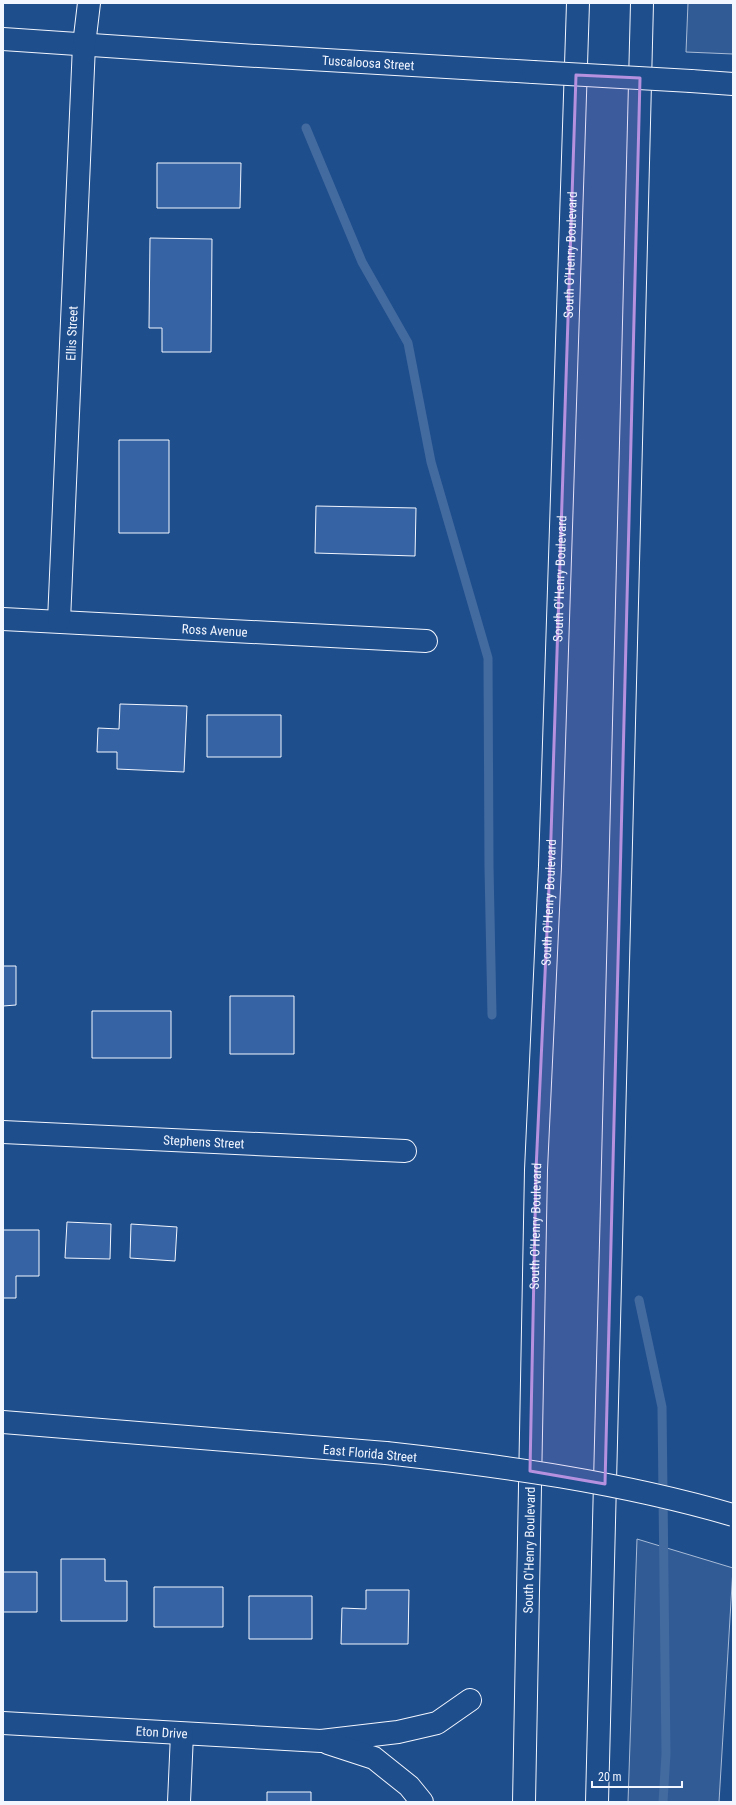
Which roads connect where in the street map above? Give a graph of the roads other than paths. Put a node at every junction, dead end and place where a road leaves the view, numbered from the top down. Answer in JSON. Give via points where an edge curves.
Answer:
{"nodes":[{"id":1,"x":88,"y":3,"type":"edge"},
{"id":2,"x":578,"y":3,"type":"edge"},
{"id":3,"x":642,"y":3,"type":"edge"},
{"id":4,"x":3,"y":39,"type":"edge"},
{"id":5,"x":84,"y":45,"type":"junction"},
{"id":6,"x":733,"y":84,"type":"edge"},
{"id":7,"x":3,"y":619,"type":"edge"},
{"id":8,"x":58,"y":621,"type":"junction"},
{"id":9,"x":426,"y":641,"type":"dead end"},
{"id":10,"x":3,"y":1132,"type":"edge"},
{"id":11,"x":405,"y":1151,"type":"dead end"},
{"id":12,"x":3,"y":1422,"type":"edge"},
{"id":13,"x":733,"y":1515,"type":"edge"},
{"id":14,"x":470,"y":1700,"type":"dead end"},
{"id":15,"x":3,"y":1723,"type":"edge"},
{"id":16,"x":182,"y":1734,"type":"junction"},
{"id":17,"x":321,"y":1741,"type":"junction"},
{"id":18,"x":179,"y":1802,"type":"edge"},
{"id":19,"x":422,"y":1802,"type":"edge"},
{"id":20,"x":524,"y":1802,"type":"edge"},
{"id":21,"x":597,"y":1802,"type":"edge"}],
"edges":[{"from":1,"to":5,"type":"main road","name":"Ellis Street"},
{"from":2,"to":20,"type":"main road","name":"South O'Henry Boulevard","via":[[550,866],[536,1170]]},
{"from":3,"to":21,"type":"main road"},
{"from":4,"to":5,"type":"main road","name":"Tuscaloosa Street"},
{"from":5,"to":6,"type":"main road","name":"Tuscaloosa Street","bridge":true},
{"from":5,"to":8,"type":"main road","name":"Ellis Street"},
{"from":7,"to":8,"type":"main road","name":"Ross Avenue"},
{"from":8,"to":9,"type":"main road","name":"Ross Avenue"},
{"from":10,"to":11,"type":"main road","name":"Stephens Street"},
{"from":12,"to":13,"type":"main road","name":"East Florida Street","bridge":true,"via":[[386,1453],[476,1463],[644,1492]]},
{"from":14,"to":17,"type":"main road","name":"Eton Drive","via":[[437,1723],[398,1732]]},
{"from":15,"to":16,"type":"main road","name":"Eton Drive"},
{"from":16,"to":17,"type":"main road","name":"Eton Drive"},
{"from":16,"to":18,"type":"main road"},
{"from":17,"to":19,"type":"main road","name":"Eton Drive","via":[[374,1758],[409,1786]]}]}
